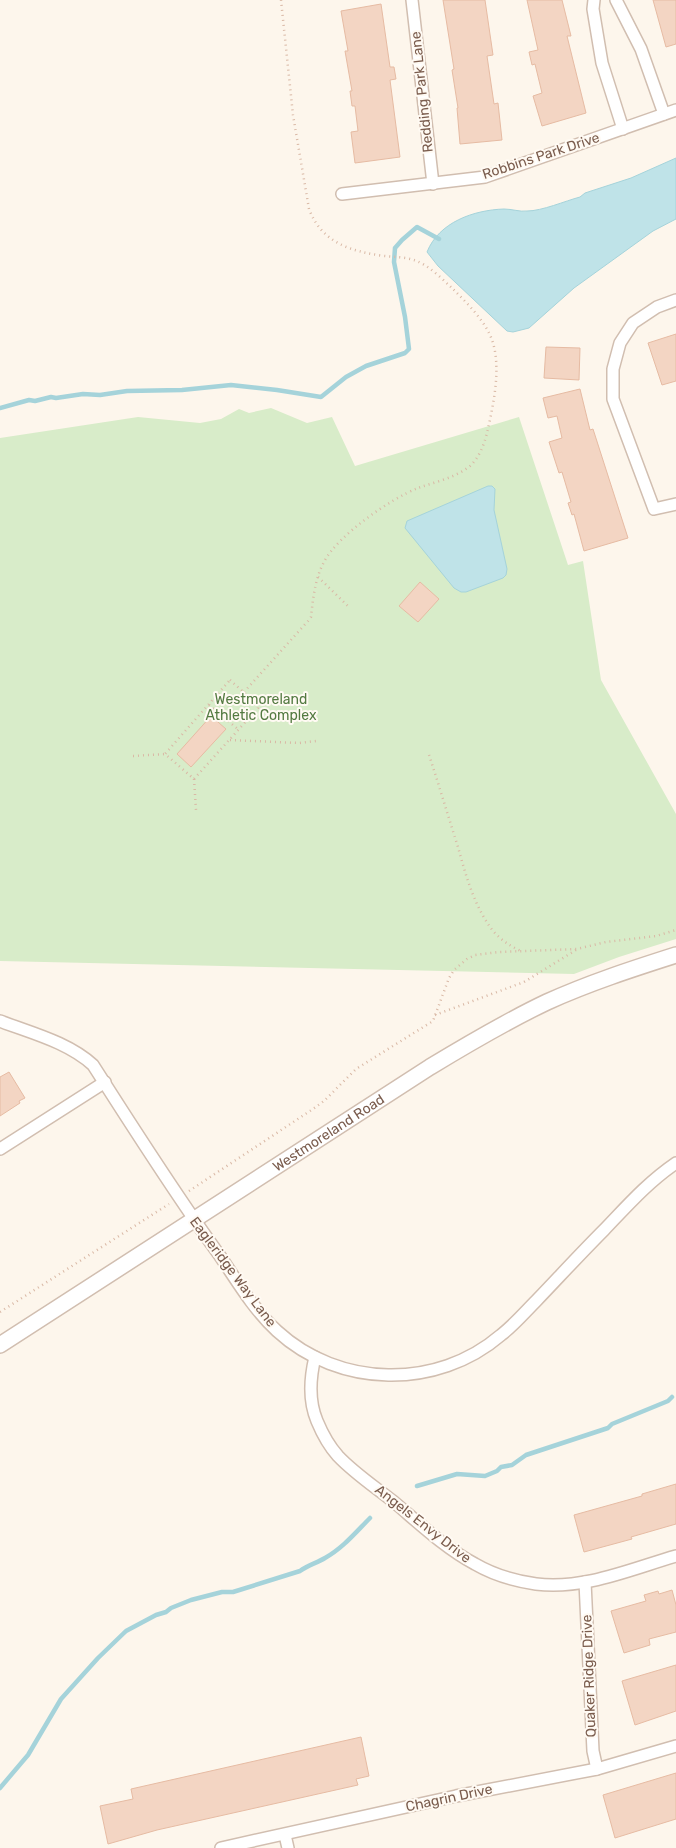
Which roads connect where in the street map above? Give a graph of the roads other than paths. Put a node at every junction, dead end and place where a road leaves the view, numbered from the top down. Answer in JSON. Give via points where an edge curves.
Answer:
{"nodes":[{"id":1,"x":412,"y":0,"type":"edge"},
{"id":2,"x":594,"y":0,"type":"edge"},
{"id":3,"x":616,"y":0,"type":"edge"},
{"id":4,"x":676,"y":110,"type":"edge"},
{"id":5,"x":664,"y":114,"type":"junction"},
{"id":6,"x":623,"y":128,"type":"junction"},
{"id":7,"x":433,"y":184,"type":"junction"},
{"id":8,"x":342,"y":194,"type":"dead end"},
{"id":9,"x":676,"y":300,"type":"edge"},
{"id":10,"x":676,"y":504,"type":"edge"},
{"id":11,"x":676,"y":955,"type":"edge"},
{"id":12,"x":0,"y":1021,"type":"edge"},
{"id":13,"x":105,"y":1082,"type":"junction"},
{"id":14,"x":0,"y":1149,"type":"edge"},
{"id":15,"x":676,"y":1163,"type":"edge"},
{"id":16,"x":194,"y":1220,"type":"junction"},
{"id":17,"x":0,"y":1345,"type":"edge"},
{"id":18,"x":315,"y":1357,"type":"junction"},
{"id":19,"x":676,"y":1556,"type":"edge"},
{"id":20,"x":585,"y":1582,"type":"junction"},
{"id":21,"x":676,"y":1746,"type":"edge"},
{"id":22,"x":597,"y":1769,"type":"junction"},
{"id":23,"x":285,"y":1835,"type":"junction"},
{"id":24,"x":221,"y":1848,"type":"edge"},
{"id":25,"x":288,"y":1848,"type":"edge"}],
"edges":[{"from":1,"to":7,"type":"street","name":"Redding Park Lane"},
{"from":2,"to":6,"type":"street","via":[[602,63]]},
{"from":3,"to":5,"type":"street","via":[[641,49]]},
{"from":4,"to":5,"type":"street","name":"Robbins Park Drive"},
{"from":5,"to":6,"type":"street","name":"Robbins Park Drive"},
{"from":6,"to":7,"type":"street","name":"Robbins Park Drive","via":[[485,176]]},
{"from":7,"to":8,"type":"street","name":"Robbins Park Drive"},
{"from":9,"to":10,"type":"street","via":[[657,307],[633,323],[620,343],[613,369],[613,399],[654,509]]},
{"from":11,"to":16,"type":"street","name":"Westmoreland Road","via":[[547,1002],[492,1030]]},
{"from":12,"to":13,"type":"street","name":"Eagleridge Way Lane","via":[[83,1055]]},
{"from":13,"to":14,"type":"street"},
{"from":13,"to":16,"type":"street","name":"Eagleridge Way Lane"},
{"from":15,"to":18,"type":"street","name":"Eagleridge Way Lane","via":[[638,1194],[514,1324],[460,1362],[428,1372],[395,1376],[346,1370]]},
{"from":16,"to":17,"type":"street","name":"Westmoreland Road"},
{"from":16,"to":18,"type":"street","name":"Eagleridge Way Lane","via":[[266,1319]]},
{"from":18,"to":20,"type":"street","name":"Angels Envy Drive","via":[[311,1383],[314,1414],[330,1445],[348,1465],[448,1547],[475,1565],[505,1577],[537,1584]]},
{"from":19,"to":20,"type":"street","name":"Angels Envy Drive"},
{"from":20,"to":22,"type":"street","name":"Quaker Ridge Drive","via":[[593,1752]]},
{"from":21,"to":22,"type":"street","name":"Chagrin Drive"},
{"from":22,"to":23,"type":"street","name":"Chagrin Drive","via":[[456,1796]]},
{"from":23,"to":24,"type":"street","name":"Chagrin Drive"},
{"from":23,"to":25,"type":"street"}]}
